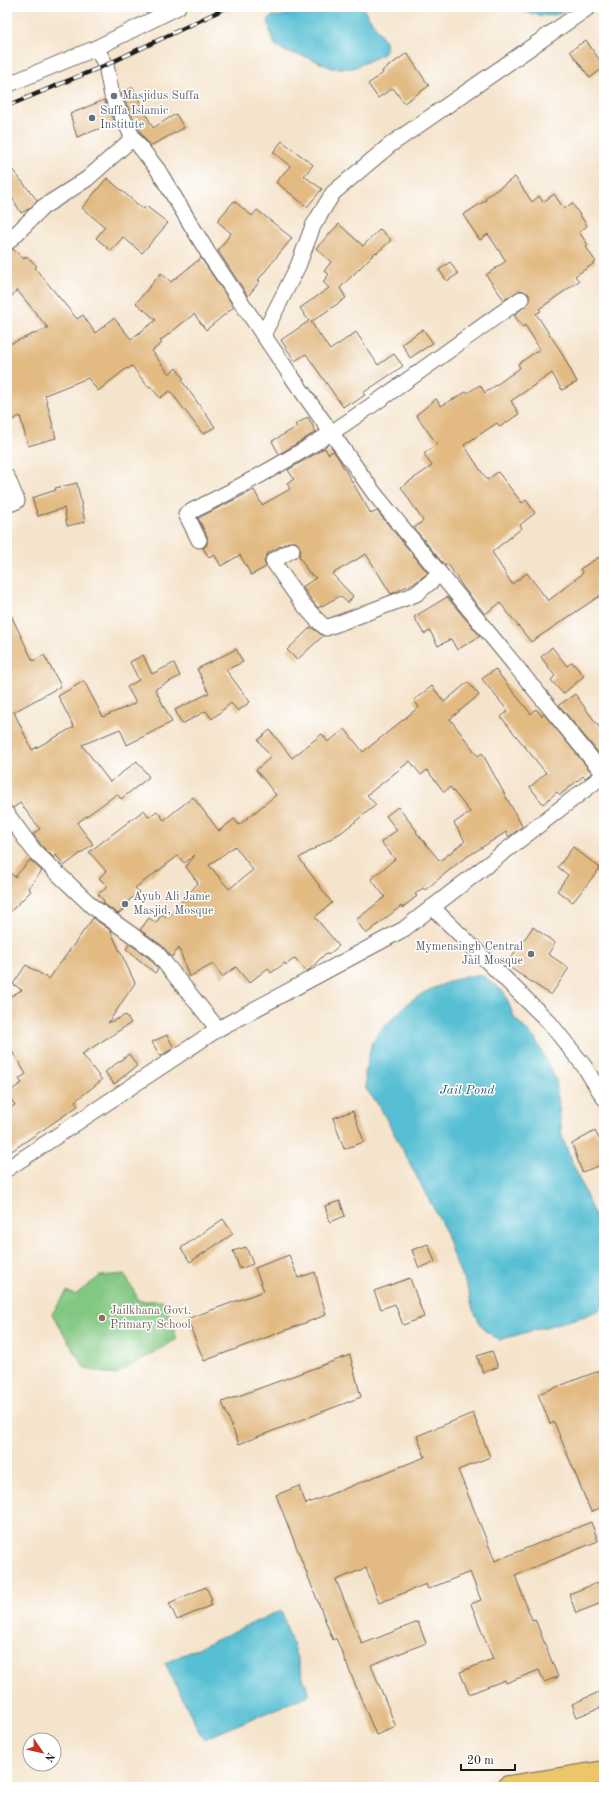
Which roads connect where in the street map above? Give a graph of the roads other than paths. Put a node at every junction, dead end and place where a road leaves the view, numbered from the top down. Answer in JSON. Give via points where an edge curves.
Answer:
{"nodes":[{"id":1,"x":178,"y":7,"type":"edge"},
{"id":2,"x":589,"y":7,"type":"edge"},
{"id":3,"x":96,"y":48,"type":"junction"},
{"id":4,"x":7,"y":85,"type":"edge"},
{"id":5,"x":133,"y":138,"type":"junction"},
{"id":6,"x":7,"y":243,"type":"edge"},
{"id":7,"x":521,"y":299,"type":"dead end"},
{"id":8,"x":263,"y":335,"type":"junction"},
{"id":9,"x":331,"y":432,"type":"junction"},
{"id":10,"x":7,"y":477,"type":"edge"},
{"id":11,"x":7,"y":505,"type":"edge"},
{"id":12,"x":199,"y":540,"type":"dead end"},
{"id":13,"x":292,"y":550,"type":"dead end"},
{"id":14,"x":440,"y":574,"type":"junction"},
{"id":15,"x":604,"y":775,"type":"edge"},
{"id":16,"x":7,"y":814,"type":"edge"},
{"id":17,"x":432,"y":907,"type":"junction"},
{"id":18,"x":218,"y":1029,"type":"junction"},
{"id":19,"x":604,"y":1098,"type":"edge"},
{"id":20,"x":7,"y":1169,"type":"edge"},
{"id":21,"x":604,"y":1772,"type":"edge"},
{"id":22,"x":508,"y":1787,"type":"edge"}],
"edges":[{"from":1,"to":3,"type":"street"},
{"from":2,"to":8,"type":"street","via":[[390,145],[333,193],[313,226],[298,266]]},
{"from":3,"to":4,"type":"street"},
{"from":3,"to":5,"type":"street","via":[[106,65],[112,96]]},
{"from":5,"to":6,"type":"street","via":[[87,179],[43,207]]},
{"from":5,"to":8,"type":"street","via":[[158,170],[208,253]]},
{"from":7,"to":9,"type":"street"},
{"from":8,"to":9,"type":"street"},
{"from":9,"to":12,"type":"street","via":[[279,465],[186,514]]},
{"from":9,"to":14,"type":"street","via":[[374,492]]},
{"from":10,"to":11,"type":"street","via":[[17,502]]},
{"from":13,"to":14,"type":"street","via":[[273,561],[303,604],[326,628],[416,594]]},
{"from":14,"to":15,"type":"street"},
{"from":15,"to":17,"type":"street"},
{"from":16,"to":18,"type":"street","via":[[35,852],[93,907],[156,952]]},
{"from":17,"to":18,"type":"street","via":[[404,929]]},
{"from":17,"to":19,"type":"street","via":[[549,1022],[584,1066]]},
{"from":18,"to":20,"type":"street"},
{"from":21,"to":22,"type":"highway"}]}
